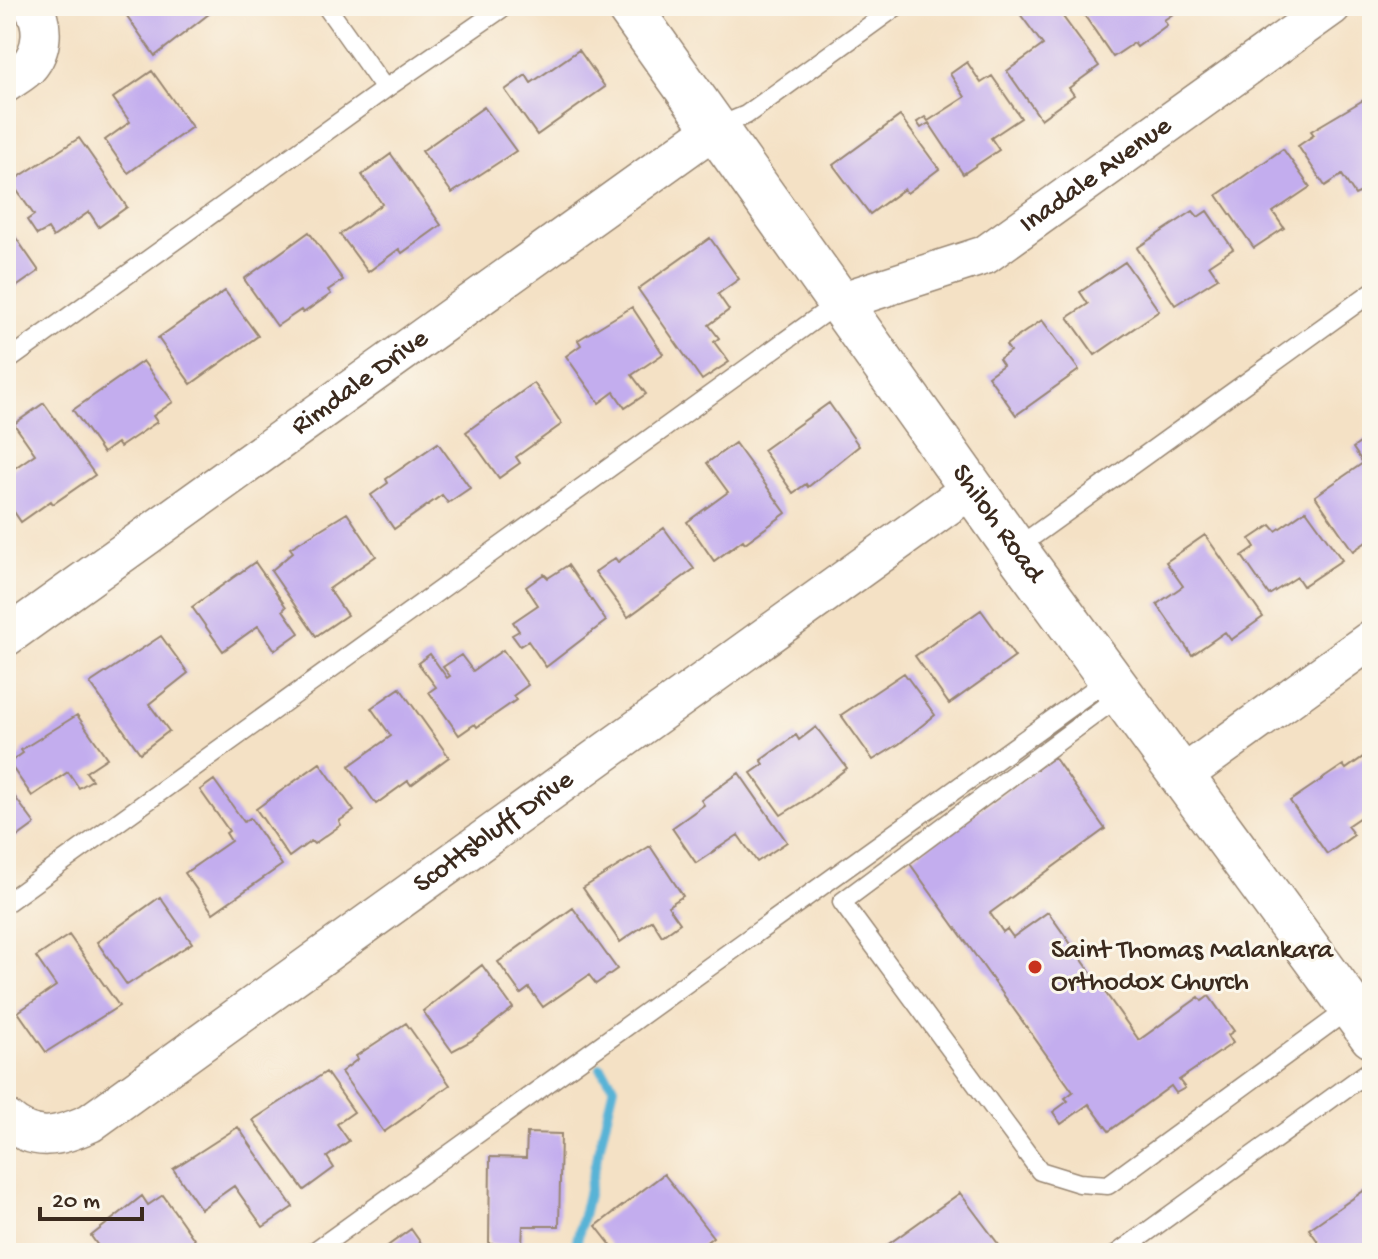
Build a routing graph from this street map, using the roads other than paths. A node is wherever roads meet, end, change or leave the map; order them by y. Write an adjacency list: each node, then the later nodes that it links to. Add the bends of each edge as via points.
1 (32, 6): 7 (street, via 42,43 28,68)
2 (326, 6): 8 (lane)
3 (505, 6): 8 (lane)
4 (628, 6): 9 (street, Shiloh Road)
5 (897, 6): 9 (lane, via 746,115)
6 (1332, 6): 11 (street, Inadale Avenue, via 985,255)
7 (6, 83)
8 (385, 89): 12 (lane)
9 (715, 128): 11 (street, Shiloh Road); 15 (street, Rimdale Drive)
10 (1372, 292): 14 (lane)
11 (839, 302): 13 (street, Shiloh Road); 19 (lane)
12 (6, 362)
13 (972, 488): 14 (street, Shiloh Road); 22 (street, Scottsbluff Drive, via 90,1123 61,1135 33,1135)
14 (1015, 549): 17 (street, Shiloh Road)
15 (6, 637)
16 (1372, 639): 18 (street)
17 (1116, 686): 18 (street, Shiloh Road); 20 (lane, via 842,902 1040,1171 1108,1185); 23 (lane)
18 (1182, 776): 20 (street, Shiloh Road)
19 (6, 903)
20 (1365, 1012)
21 (1372, 1069): 24 (lane)
22 (6, 1119)
23 (312, 1253)
24 (1118, 1253)

